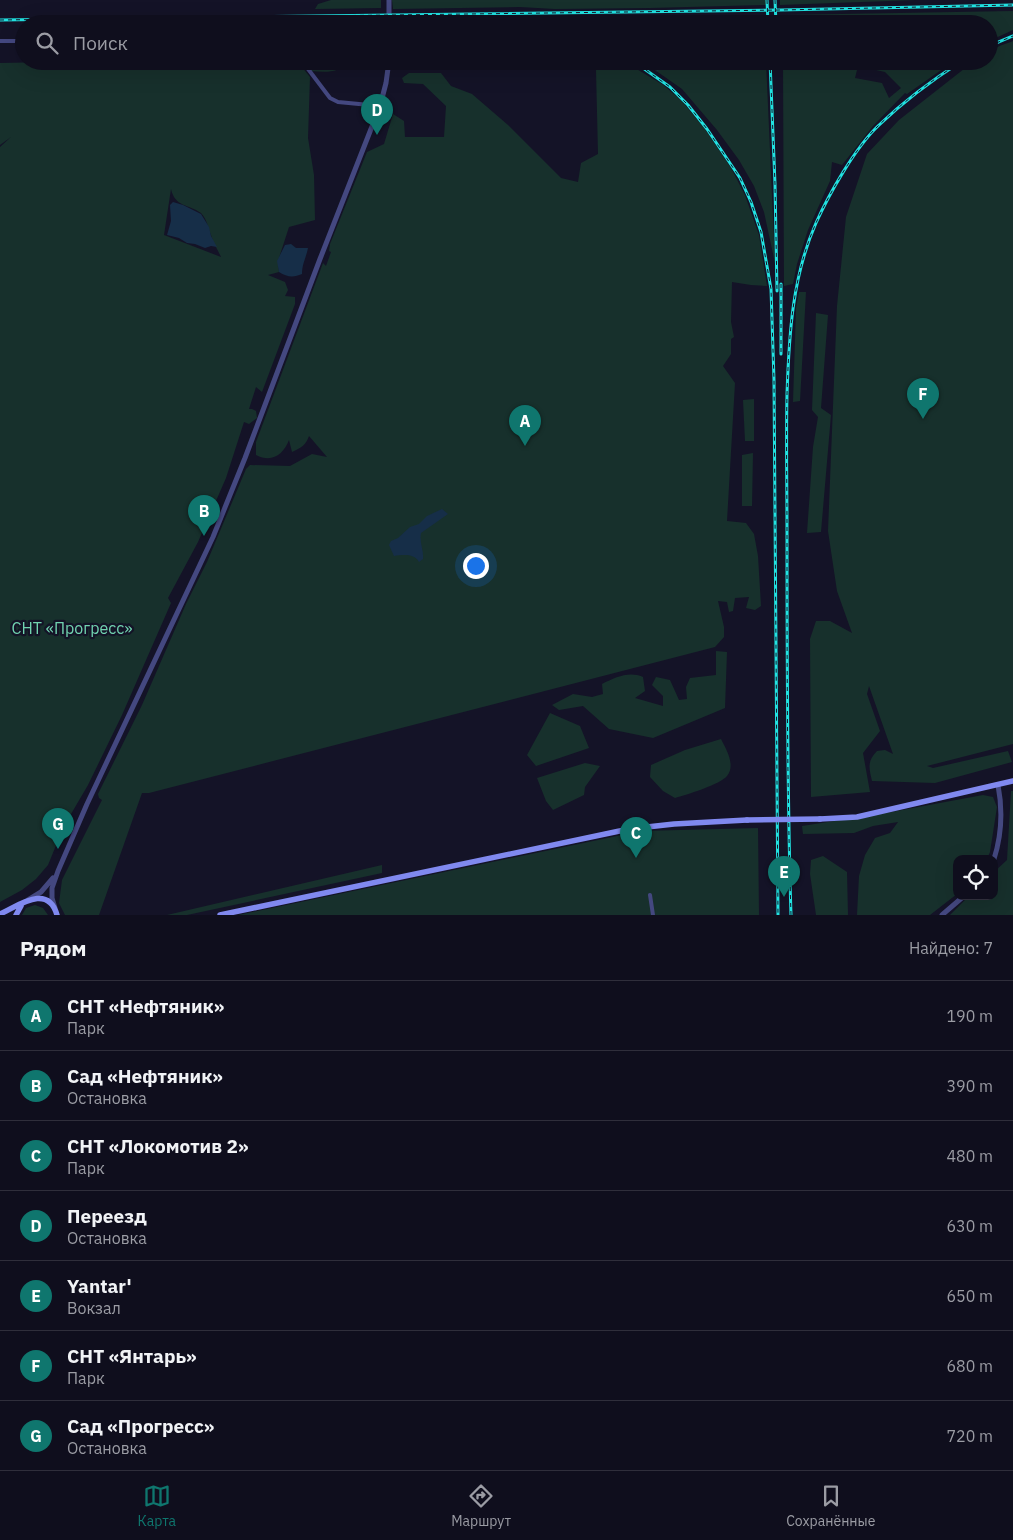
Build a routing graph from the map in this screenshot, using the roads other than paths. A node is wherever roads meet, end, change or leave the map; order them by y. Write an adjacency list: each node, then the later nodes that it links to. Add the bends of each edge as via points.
1 (389, 0): 2 (street)
2 (389, 15)
3 (0, 41): 4 (street)
4 (15, 41)
5 (309, 70): 7 (street, via 330,98 338,102)
6 (388, 70): 7 (street)
7 (380, 106): 11 (street, via 213,537)
8 (1013, 782): 9 (main road)
9 (998, 785): 10 (street, via 1002,808 1000,841); 19 (main road, bridge, via 858,817 747,820 629,829)
10 (995, 855)
11 (58, 871): 14 (street, via 48,886); 15 (street, via 52,888)
12 (650, 895): 20 (street)
13 (959, 900): 21 (street)
14 (24, 902): 15 (main road, via 43,898); 16 (main road); 17 (main road)
15 (55, 908): 18 (main road)
16 (0, 914)
17 (16, 915)
18 (57, 915)
19 (220, 915)
20 (652, 915)
21 (942, 915)

